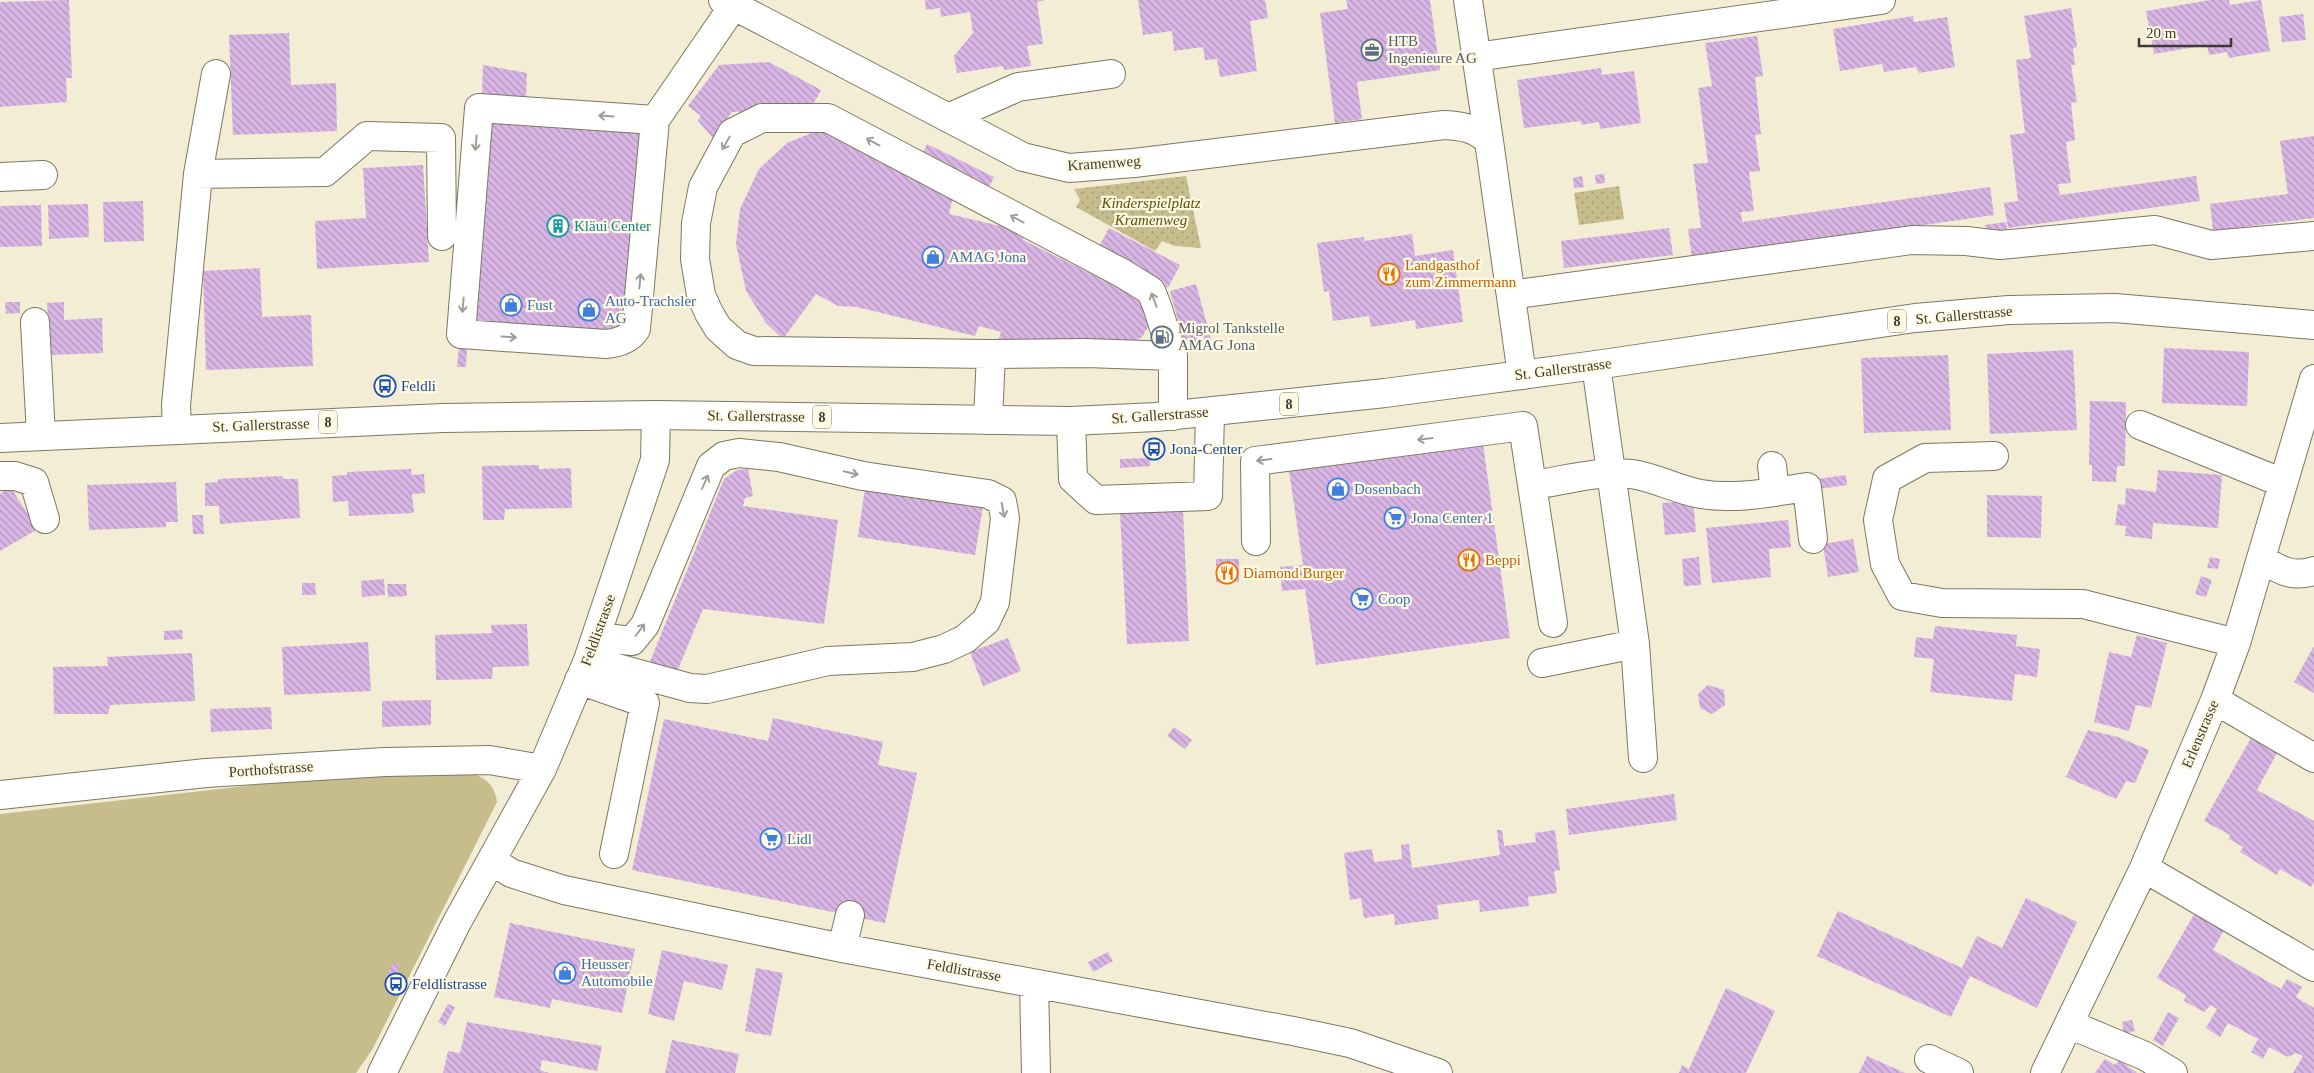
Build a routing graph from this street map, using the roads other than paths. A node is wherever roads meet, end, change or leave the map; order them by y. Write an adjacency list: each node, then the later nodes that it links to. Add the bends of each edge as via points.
1 (1468, 0): 4 (street)
2 (1881, 0): 4 (street)
3 (728, 3): 7 (street, Kramenweg); 8 (street)
4 (1476, 57): 9 (street)
5 (216, 74): 10 (street)
6 (1111, 74): 7 (street, via 1018,87)
7 (948, 118): 9 (street, Kramenweg, via 1023,157 1069,168 1444,125 1465,126)
8 (655, 120): 8 (street, one-way to 8, via 479,108 461,334 606,344 620,342 632,335 636,329)
9 (1489, 141): 15 (street)
10 (198, 174): 13 (street, via 325,172 367,136 441,138); 30 (street, via 176,407)
11 (42, 175): 12 (street)
12 (0, 177)
13 (442, 236)
14 (2314, 236): 15 (street, via 2211,245 2155,230 2000,245 1966,240 1912,240)
15 (1510, 295): 21 (street)
16 (35, 322): 31 (street)
17 (2314, 325): 20 (street, St. Gallerstrasse / 8, via 2115,308 2009,310 1915,318)
18 (991, 354): 19 (street); 19 (street, one-way to 18, via 1151,291 828,118 762,118 732,133 703,187 696,223 695,259 701,295 708,313 718,328 737,345 754,351); 26 (street)
19 (1173, 356): 25 (street)
20 (1596, 366): 21 (street, St. Gallerstrasse / 8); 34 (street)
21 (1522, 375): 23 (street, St. Gallerstrasse / 8)
22 (2314, 380): 28 (street, Erlenstrasse)
23 (1210, 412): 25 (street, St. Gallerstrasse / 8); 27 (street, via 1208,496 1096,500 1073,479)
24 (656, 415): 26 (street, St. Gallerstrasse / 8); 30 (street, St. Gallerstrasse / 8, via 443,418); 46 (street, Feldlistrasse, via 655,460)
25 (1173, 416): 27 (street, St. Gallerstrasse / 8)
26 (988, 420): 27 (street, St. Gallerstrasse / 8)
27 (1071, 421)
28 (2308, 424): 36 (street, Erlenstrasse)
29 (2140, 425): 36 (street)
30 (177, 428): 31 (street, St. Gallerstrasse / 8)
31 (41, 436): 32 (street, St. Gallerstrasse / 8)
32 (0, 438)
33 (1994, 456): 44 (street, via 1924,458 1887,479 1878,520 1885,564 1902,596 1942,603 2082,604)
34 (1611, 474): 37 (street); 39 (street, via 1631,474 1699,494 1713,495 1752,495 1774,479 1807,487); 45 (street)
35 (0, 476): 38 (street, via 15,476 34,482)
36 (2283, 483): 41 (street, Erlenstrasse)
37 (1532, 486): 40 (street, one-way to 40, via 1523,426 1255,461); 43 (street)
38 (46, 519)
39 (1813, 539)
40 (1256, 541)
41 (2261, 559): 42 (street, via 2284,573 2301,575); 44 (street, Erlenstrasse)
42 (2314, 571)
43 (1553, 623)
44 (2236, 643): 48 (street, Erlenstrasse)
45 (1635, 644): 47 (street); 49 (street)
46 (588, 659): 46 (street, one-way to 46, via 632,641 645,625 712,466 724,456 739,453 779,457 862,476 988,494 1002,501 1005,518 995,602 986,621 965,639 944,649 913,657 828,660 707,689 690,688); 51 (street, Feldlistrasse); 53 (street, via 645,703)
47 (1542, 663)
48 (2215, 700): 50 (street); 55 (street, Erlenstrasse)
49 (1642, 758)
50 (2314, 758)
51 (542, 769): 52 (street, Porthofstrasse, via 489,760 385,762 206,774); 54 (street, Feldlistrasse)
52 (0, 794)
53 (614, 854)
54 (492, 861): 57 (street, Feldlistrasse, via 511,873 564,890); 62 (street, Feldlistrasse, via 456,924)
55 (2144, 868): 58 (street); 60 (street, Erlenstrasse)
56 (850, 915): 57 (street)
57 (842, 948): 59 (street, Feldlistrasse)
58 (2314, 967)
59 (1034, 984): 63 (street); 64 (street, Feldlistrasse, via 1350,1043)
60 (2069, 1024): 66 (street, Erlenstrasse); 67 (street, via 2144,1056)
61 (1929, 1059): 65 (street)
62 (382, 1073)
63 (1036, 1073)
64 (1438, 1073)
65 (1959, 1073)
66 (2045, 1073)
67 (2173, 1073)

